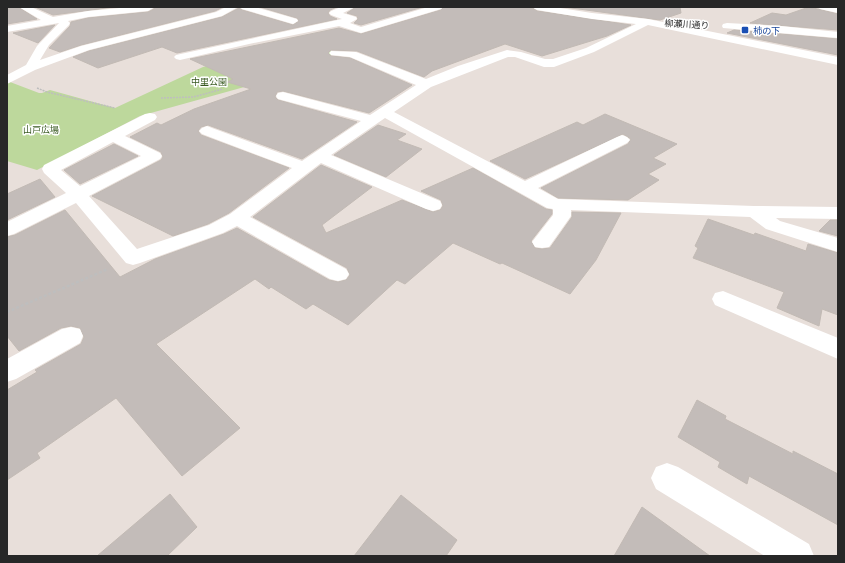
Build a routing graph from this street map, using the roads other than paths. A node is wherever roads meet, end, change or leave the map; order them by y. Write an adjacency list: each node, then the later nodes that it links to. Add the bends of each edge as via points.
1 (24, 7): 12 (street, via 47,19)
2 (233, 7): 16 (street, via 219,14)
3 (245, 7): 11 (street)
4 (350, 7): 14 (street, via 334,13 352,19)
5 (438, 7): 14 (street, via 361,30)
6 (537, 7): 13 (street, 柳瀬川通り)
7 (823, 7): 9 (street)
8 (148, 8): 12 (street, via 88,14)
9 (838, 10)
10 (116, 19): 12 (street, via 75,24)
11 (293, 21)
12 (60, 22): 15 (street); 19 (street)
13 (647, 22): 18 (street, 柳瀬川通り, via 781,29); 25 (street); 29 (street, via 590,50 554,63 544,63 507,53)
14 (340, 23): 22 (street)
15 (7, 29)
16 (160, 29): 17 (street); 27 (street)
17 (174, 35)
18 (838, 35)
19 (50, 38): 20 (street); 27 (street)
20 (36, 40)
21 (196, 44): 22 (street)
22 (211, 50): 24 (street)
23 (335, 53): 29 (street, via 352,54)
24 (180, 57)
25 (838, 61)
26 (14, 62): 27 (street)
27 (32, 63): 28 (street)
28 (9, 79)
29 (426, 84): 31 (street)
30 (283, 96): 31 (street)
31 (378, 116): 36 (street); 38 (street)
32 (150, 117): 34 (street)
33 (207, 131): 37 (street)
34 (112, 136): 39 (street, via 50,169); 39 (street, via 154,156)
35 (622, 140): 38 (street)
36 (319, 156): 37 (street); 41 (street)
37 (304, 167): 44 (street)
38 (524, 188): 40 (street, via 554,204)
39 (78, 194): 44 (street, via 133,258 216,229); 45 (street)
40 (562, 204): 42 (street); 46 (street, via 562,216)
41 (433, 205)
42 (754, 212): 43 (street); 47 (street, via 773,225)
43 (838, 213)
44 (237, 218): 48 (street)
45 (7, 230)
46 (542, 242)
47 (838, 245)
48 (338, 274)
49 (723, 299): 51 (street)
50 (71, 336): 52 (street)
51 (838, 349)
52 (7, 372)
53 (667, 478): 54 (street)
54 (797, 556)

